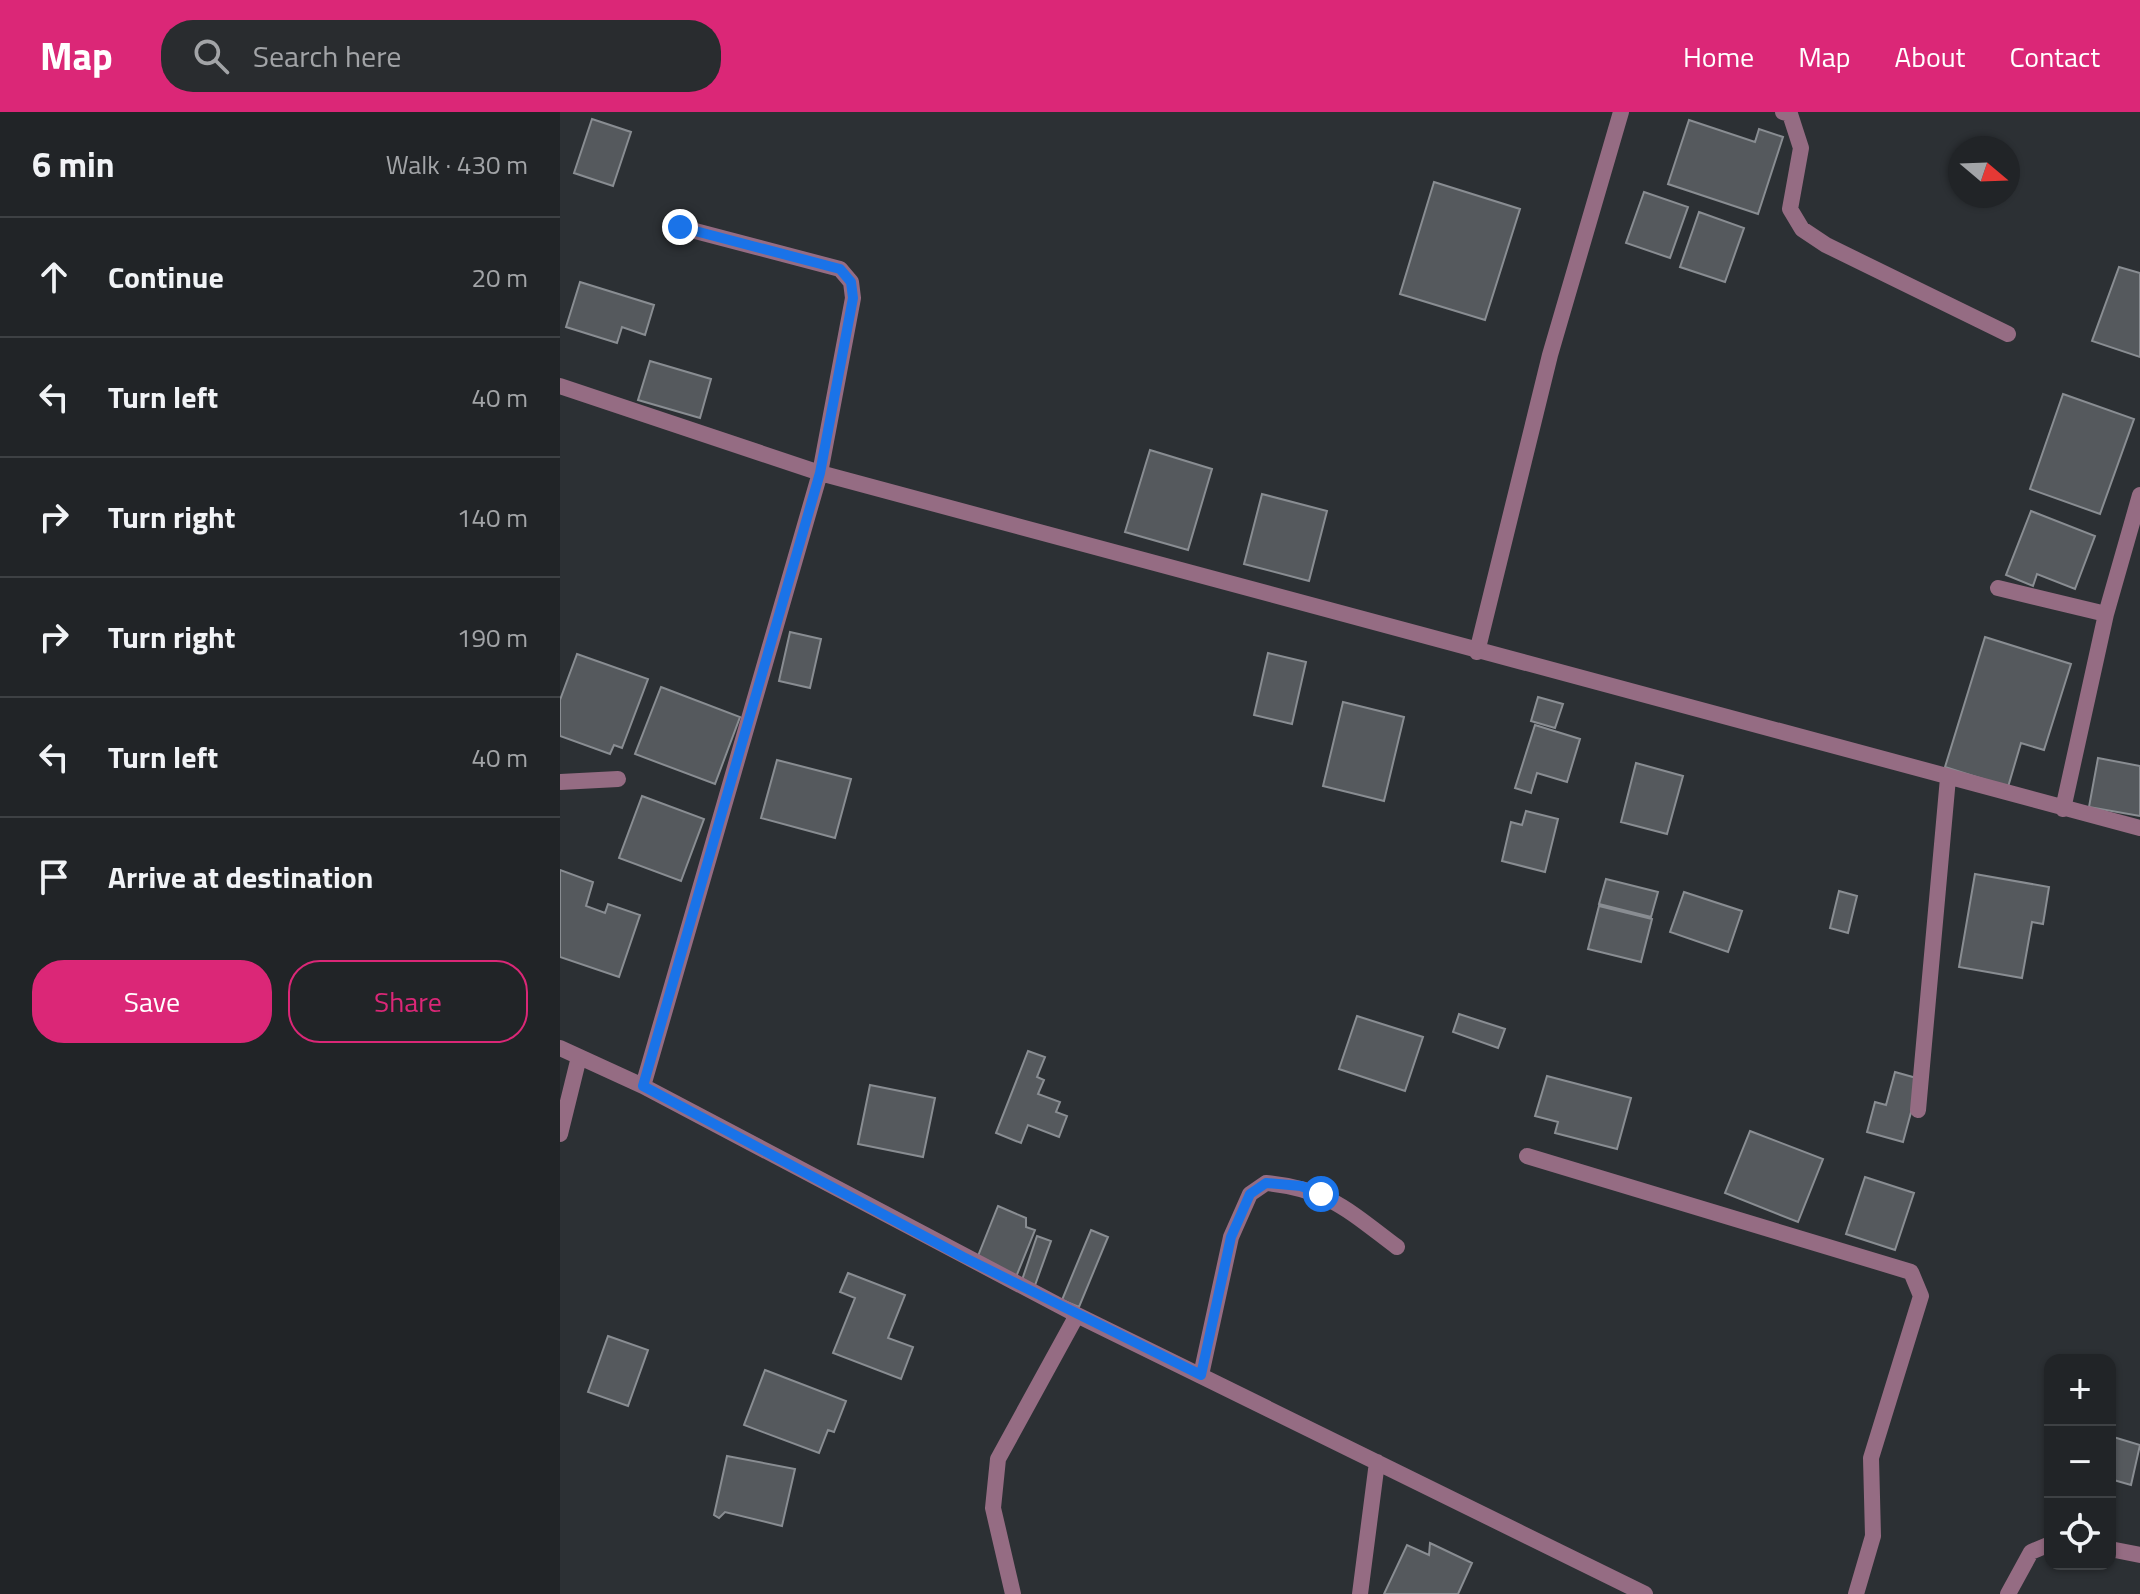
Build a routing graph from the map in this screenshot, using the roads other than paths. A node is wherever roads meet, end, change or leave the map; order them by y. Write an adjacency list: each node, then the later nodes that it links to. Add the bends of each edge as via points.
1 (1621, 112): 10 (street, via 1550,355)
2 (1783, 112): 4 (street, via 1790,114 1801,148 1790,209 1802,229)
3 (680, 227): 6 (street, via 840,269 851,282 853,298)
4 (2008, 334)
5 (560, 386): 6 (street)
6 (820, 473): 10 (street); 18 (street)
7 (2140, 495): 9 (street)
8 (1998, 588): 9 (street)
9 (2106, 614): 14 (street)
10 (1477, 652): 11 (street)
11 (1948, 778): 14 (street); 19 (street)
12 (618, 779): 13 (street)
13 (560, 782)
14 (2063, 809): 15 (street)
15 (2140, 828)
16 (560, 1048): 17 (street)
17 (579, 1057): 18 (street); 20 (street)
18 (643, 1086): 23 (street)
19 (1918, 1110)
20 (560, 1134)
21 (1527, 1156): 33 (street, via 1911,1272 1921,1296 1871,1458 1873,1536)
22 (1397, 1247): 24 (street, via 1334,1200 1301,1186 1266,1183 1250,1194 1231,1237)
23 (1077, 1315): 24 (street); 30 (street, via 998,1459 993,1508)
24 (1201, 1375): 25 (street)
25 (1377, 1462): 29 (street); 31 (street)
26 (2044, 1547): 34 (street, via 2031,1552)
27 (2116, 1550): 28 (street)
28 (2140, 1555)
29 (1623, 1589): 32 (street)
30 (1013, 1594)
31 (1360, 1594)
32 (1645, 1594)
33 (1856, 1594)
34 (2008, 1594)

